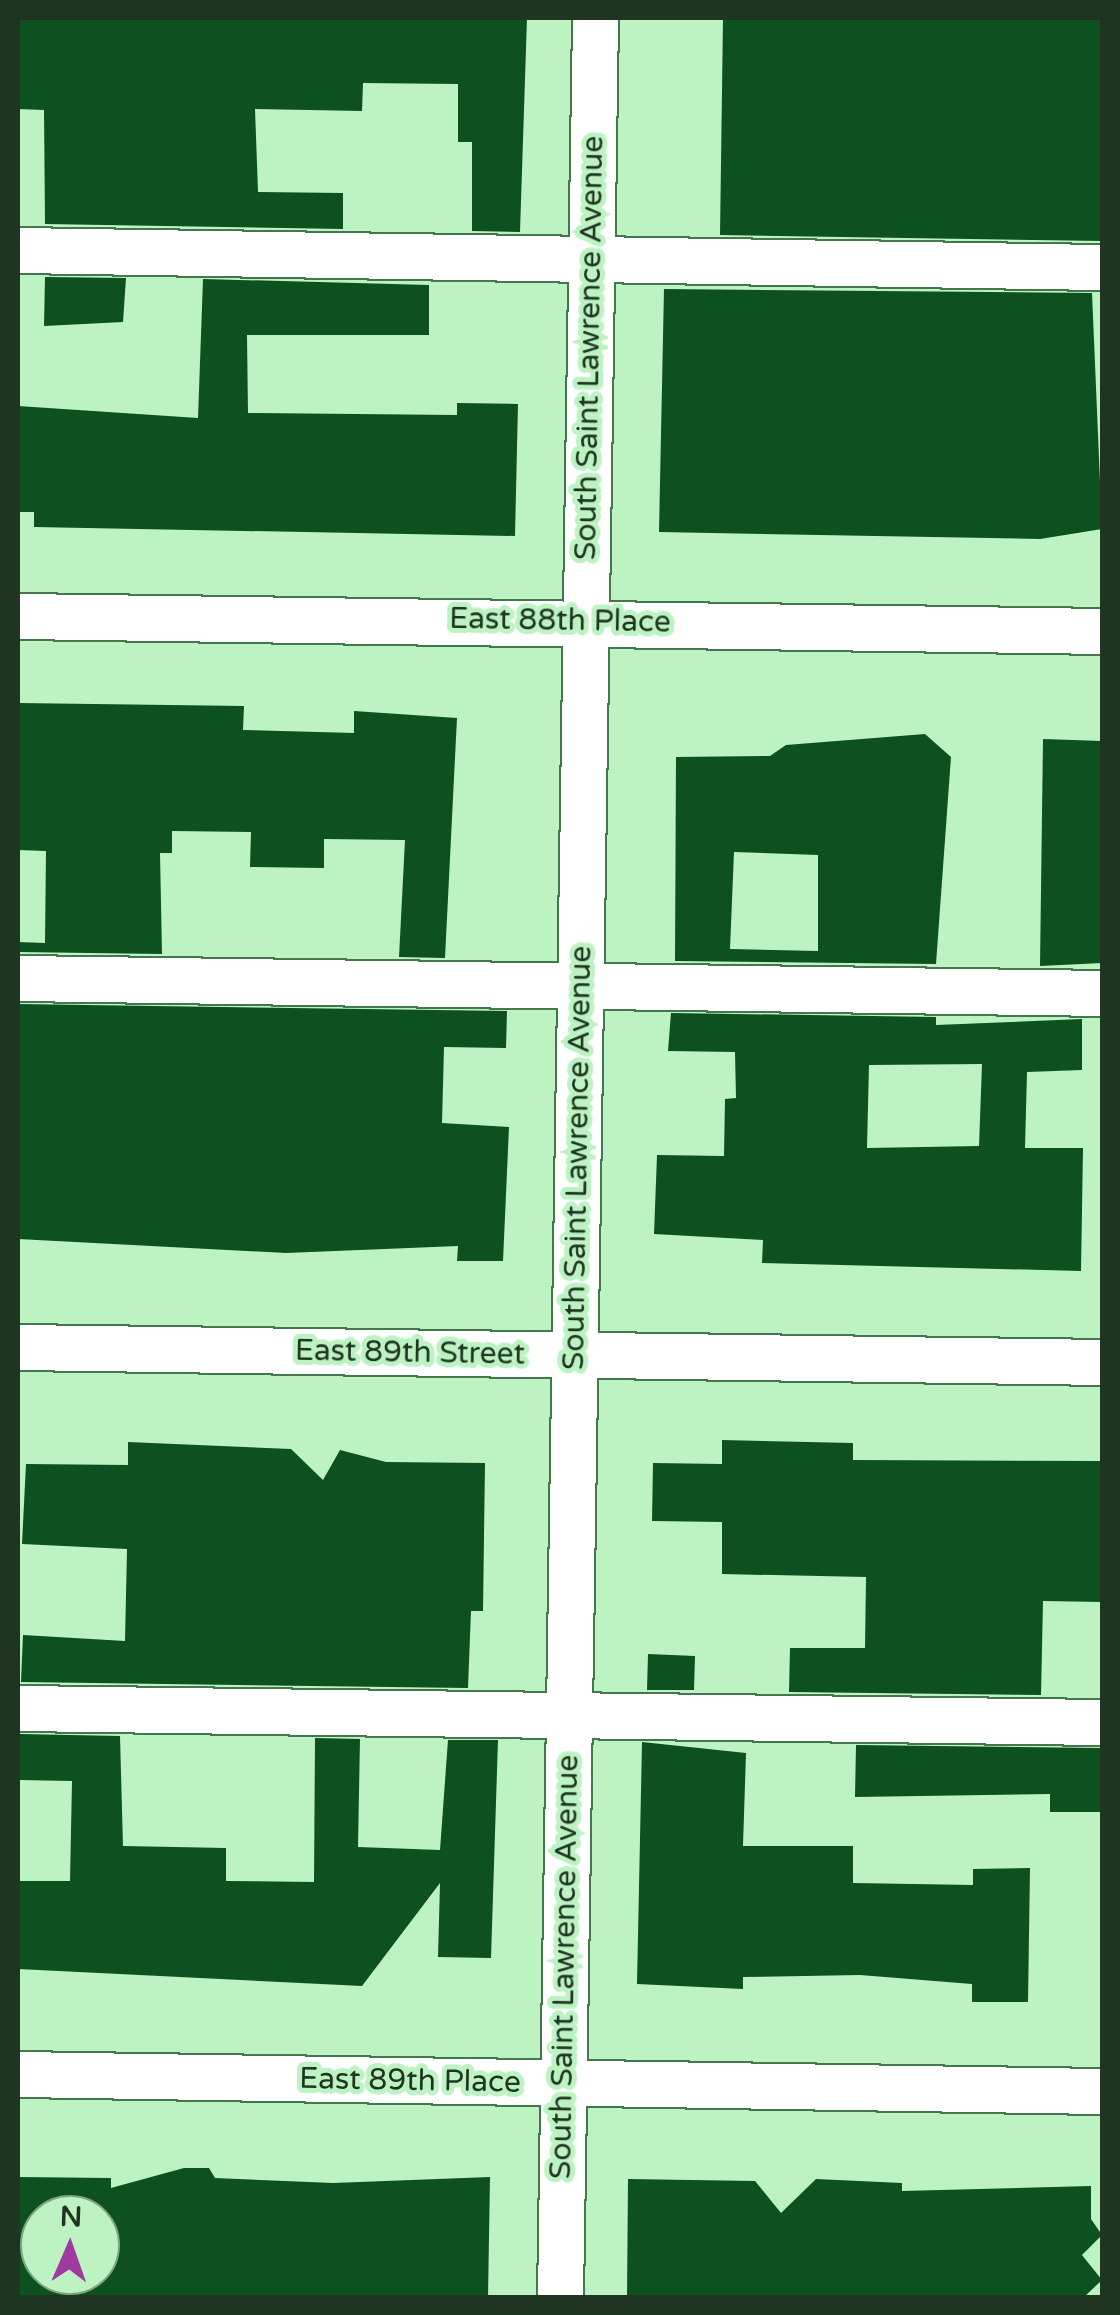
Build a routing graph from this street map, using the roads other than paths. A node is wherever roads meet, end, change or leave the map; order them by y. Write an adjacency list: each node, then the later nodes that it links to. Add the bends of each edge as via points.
1 (595, 18): 3 (street, South Saint Lawrence Avenue)
2 (18, 250): 3 (street)
3 (591, 260): 4 (street); 6 (street, South Saint Lawrence Avenue)
4 (1102, 267)
5 (18, 616): 6 (street, East 88th Place)
6 (586, 621): 7 (street, East 88th Place); 9 (street, South Saint Lawrence Avenue)
7 (1102, 631)
8 (18, 978): 9 (street)
9 (580, 986): 10 (street); 12 (street, South Saint Lawrence Avenue)
10 (1102, 993)
11 (18, 1347): 12 (street, East 89th Street)
12 (574, 1355): 13 (street, East 89th Street); 15 (street, South Saint Lawrence Avenue)
13 (1102, 1362)
14 (18, 1708): 15 (street)
15 (569, 1715): 16 (street); 18 (street, South Saint Lawrence Avenue)
16 (1102, 1722)
17 (18, 2074): 18 (street, East 89th Place)
18 (564, 2084): 19 (street, East 89th Place); 20 (street, South Saint Lawrence Avenue)
19 (1102, 2091)
20 (560, 2298)

